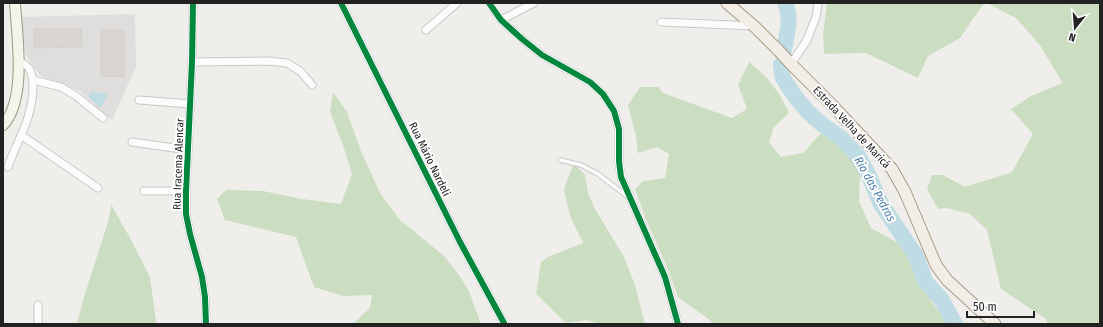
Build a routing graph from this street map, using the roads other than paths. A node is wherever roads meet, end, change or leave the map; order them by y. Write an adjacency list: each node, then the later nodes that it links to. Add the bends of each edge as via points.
1 (15, 3): 13 (street)
2 (193, 3): 14 (street, Rua Iracema Alencar)
3 (341, 3): 32 (street, Rua Mário Nardeli, via 460,242)
4 (457, 3): 12 (street)
5 (489, 3): 9 (street)
6 (534, 3): 9 (street)
7 (727, 3): 11 (main road, Estrada Velha de Maricá)
8 (818, 3): 15 (street, via 816,17 807,40)
9 (501, 20): 30 (street, via 542,55 585,79 603,94 614,111 619,129 621,177)
10 (660, 22): 11 (street)
11 (755, 26): 15 (main road, Estrada Velha de Maricá)
12 (426, 30)
13 (19, 60): 16 (street, via 30,69); 21 (street, via 13,110)
14 (192, 62): 17 (street, via 286,63 300,71); 19 (street, Rua Iracema Alencar)
15 (791, 64): 36 (main road, Estrada Velha de Maricá, via 892,169 905,192 936,265 947,280)
16 (33, 80): 20 (street, via 61,87); 22 (street, via 29,117)
17 (312, 85)
18 (139, 100): 19 (street)
19 (190, 104): 24 (street, Rua Iracema Alencar)
20 (104, 118)
21 (3, 126)
22 (21, 135): 26 (street); 27 (street)
23 (132, 142): 24 (street)
24 (188, 150): 29 (street, Rua Iracema Alencar)
25 (560, 160): 30 (lane, via 581,165)
26 (8, 166)
27 (98, 188)
28 (144, 191): 29 (street)
29 (186, 191): 34 (street, Rua Iracema Alencar, via 186,214 203,283)
30 (630, 197): 35 (street, via 665,277)
31 (38, 305): 33 (street)
32 (504, 323)
33 (38, 324)
34 (206, 324)
35 (678, 324)
36 (994, 324)

